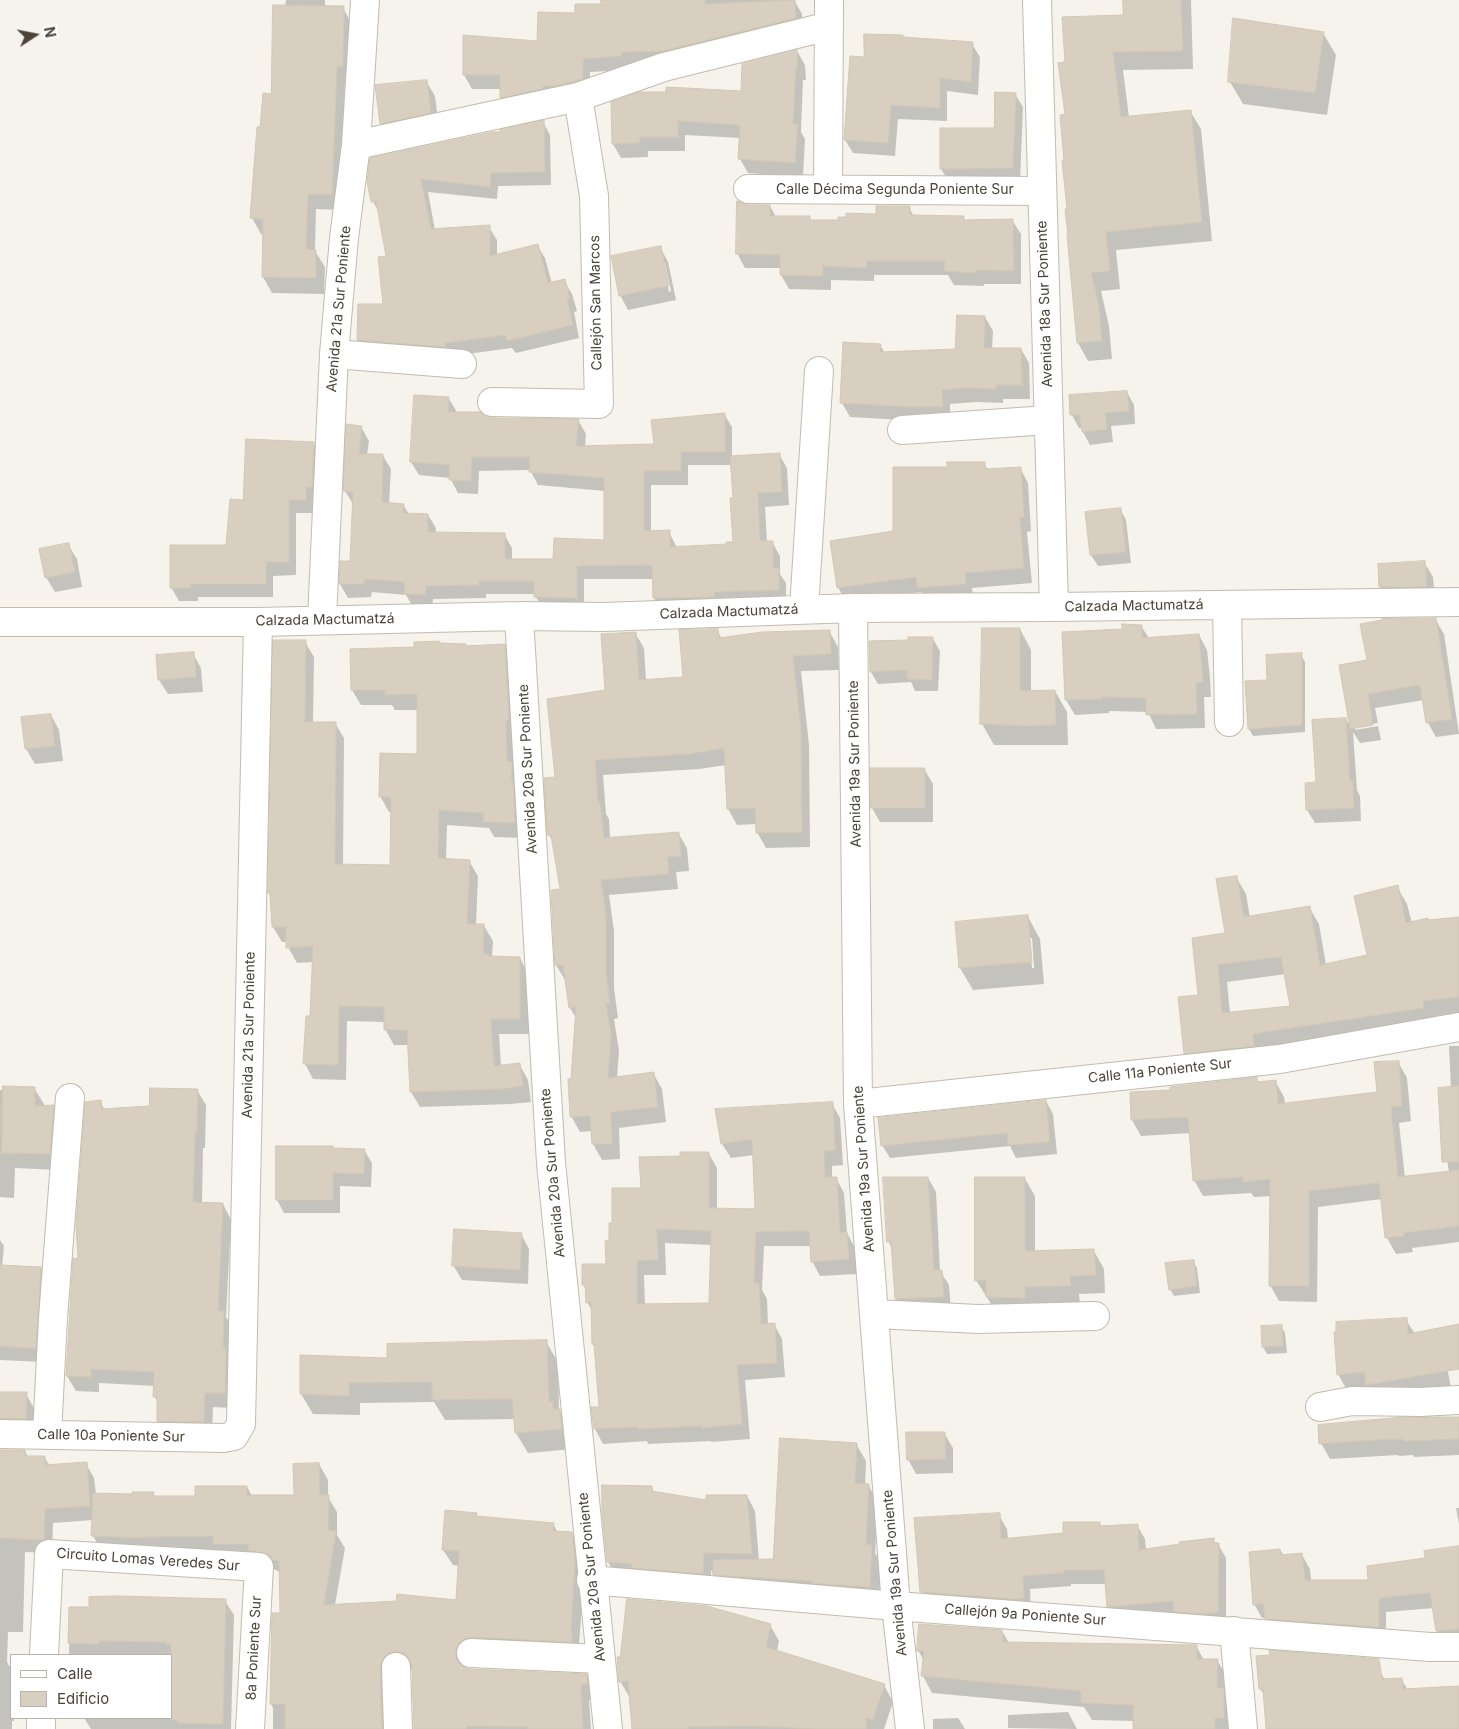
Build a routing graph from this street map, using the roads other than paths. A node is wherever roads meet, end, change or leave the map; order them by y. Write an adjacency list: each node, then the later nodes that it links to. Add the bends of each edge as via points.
1 (365, 0): 5 (street, Avenida 21a Sur Poniente)
2 (1037, 0): 8 (street, Avenida 18a Sur Poniente)
3 (829, 13): 4 (street); 7 (street)
4 (578, 97): 5 (street); 12 (street, Callejón San Marcos, via 594,196 599,404)
5 (356, 145): 9 (street, Avenida 21a Sur Poniente)
6 (748, 189): 7 (street, Calle Décima Segunda Poniente Sur)
7 (828, 189): 8 (street, Calle Décima Segunda Poniente Sur)
8 (1042, 191): 13 (street, Avenida 18a Sur Poniente)
9 (334, 354): 10 (street); 21 (street, Avenida 21a Sur Poniente)
10 (462, 364)
11 (819, 371): 19 (street)
12 (492, 402)
13 (1048, 420): 14 (street); 17 (street, Avenida 18a Sur Poniente)
14 (902, 430)
15 (1459, 602): 16 (street, Calzada Mactumatzá)
16 (1227, 605): 17 (street, Calzada Mactumatzá); 24 (street)
17 (1054, 607): 18 (street, Calzada Mactumatzá)
18 (853, 608): 19 (street, Calzada Mactumatzá); 27 (street, Avenida 19a Sur Poniente)
19 (804, 609): 20 (street, Calzada Mactumatzá, via 603,617)
20 (519, 616): 21 (street, Calzada Mactumatzá); 36 (street, Avenida 20a Sur Poniente, via 551,1164)
21 (322, 620): 23 (street, Calzada Mactumatzá)
22 (0, 622): 23 (street, Calzada Mactumatzá)
23 (258, 622): 34 (street, Avenida 21a Sur Poniente, via 241,1424 234,1436)
24 (1229, 722)
25 (1459, 1027): 27 (street, Calle 11a Poniente Sur, via 1280,1058)
26 (70, 1098): 33 (street, via 53,1318)
27 (858, 1104): 28 (street, Avenida 19a Sur Poniente)
28 (875, 1314): 29 (street, via 978,1319); 37 (street, Avenida 19a Sur Poniente)
29 (1095, 1316)
30 (1459, 1400): 31 (street, via 1352,1401)
31 (1320, 1407)
32 (0, 1434): 33 (street, Calle 10a Poniente Sur)
33 (48, 1435): 34 (street, Calle 10a Poniente Sur)
34 (223, 1438)
35 (259, 1567): 41 (street, Circuito Lomas Veredes Sur, via 49,1554); 44 (street, 8a Poniente Sur)
36 (592, 1580): 37 (street, Callejón 9a Poniente Sur); 42 (street, Avenida 20a Sur Poniente)
37 (896, 1606): 38 (street, Callejón 9a Poniente Sur); 47 (street, Avenida 19a Sur Poniente)
38 (1234, 1631): 39 (street, Callejón 9a Poniente Sur); 48 (street)
39 (1459, 1647)
40 (471, 1653): 42 (street)
41 (44, 1654)
42 (600, 1658): 46 (street, Avenida 20a Sur Poniente)
43 (396, 1667): 45 (street)
44 (250, 1729)
45 (398, 1729)
46 (608, 1729)
47 (910, 1729)
48 (1243, 1729)

